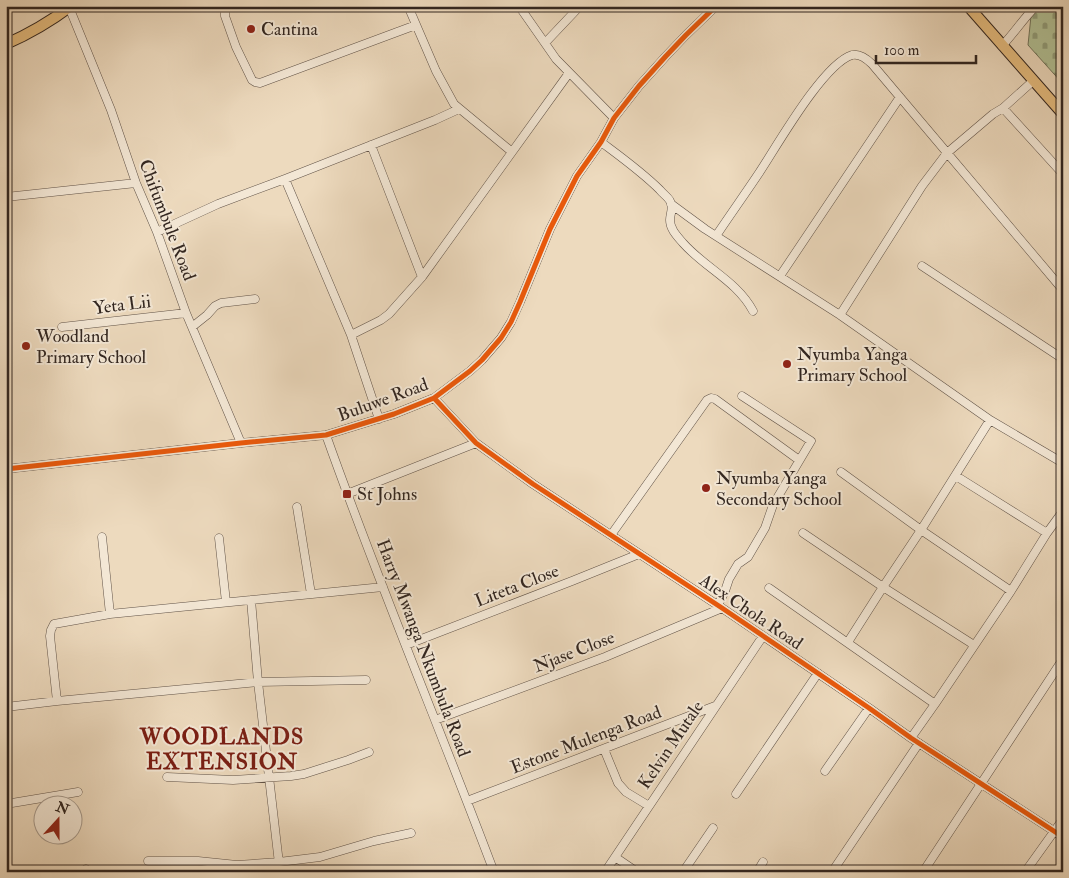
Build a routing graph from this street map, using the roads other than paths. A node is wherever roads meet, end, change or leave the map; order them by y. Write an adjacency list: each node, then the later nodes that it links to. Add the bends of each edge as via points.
1 (227, 6): 9 (street, via 225,16 236,46 252,80 258,83)
2 (408, 6): 9 (street)
3 (519, 6): 10 (street)
4 (580, 6): 10 (street)
5 (716, 6): 19 (street, Buluwe Road, via 666,56)
6 (968, 6): 12 (main road)
7 (1036, 6): 12 (street)
8 (70, 7): 11 (main road); 26 (street, Chifumbule Road)
9 (416, 25): 17 (street, via 451,100)
10 (545, 43): 13 (street)
11 (6, 44)
12 (1002, 46): 14 (main road)
13 (569, 73): 19 (street); 22 (street)
14 (1033, 81): 16 (street); 18 (main road)
15 (900, 96): 23 (street); 30 (street, via 865,57 856,54 841,61 814,91); 32 (street)
16 (1003, 108): 23 (street); 24 (street)
17 (459, 109): 21 (street); 22 (street)
18 (1063, 114)
19 (614, 118): 20 (street, Buluwe Road)
20 (601, 142): 28 (street, via 650,180); 44 (street, Buluwe Road, via 578,176 550,229 511,322 482,360)
21 (371, 145): 25 (street); 33 (street)
22 (512, 152): 33 (street)
23 (947, 153): 34 (street); 38 (street, via 922,186)
24 (1063, 174)
25 (285, 179): 29 (street); 41 (street)
26 (136, 183): 27 (street); 29 (street, Chifumbule Road)
27 (6, 197)
28 (671, 204): 30 (street); 36 (street, via 672,230 691,251 737,289)
29 (156, 232): 37 (street, Chifumbule Road)
30 (716, 236): 32 (street)
31 (922, 266): 42 (street)
32 (780, 276): 38 (street)
33 (422, 278): 41 (street, via 389,314)
34 (1063, 290)
35 (255, 299): 40 (street, via 221,303)
36 (754, 312)
37 (186, 313): 39 (street, Yeta Lii); 40 (street, Chifumbule Road)
38 (840, 315): 46 (street)
39 (62, 327)
40 (192, 327): 48 (street, Chifumbule Road)
41 (351, 335): 45 (street)
42 (1063, 359)
43 (742, 396): 50 (street, via 811,441)
44 (434, 398): 45 (street, Buluwe Road); 49 (street, Alex Chola Road)
45 (379, 419): 47 (street, Buluwe Road)
46 (990, 420): 51 (street); 54 (street)
47 (326, 434): 48 (street, Buluwe Road); 55 (street, Harry Mwanga Nkumbula Road)
48 (240, 442): 52 (street, Buluwe Road)
49 (476, 443): 55 (street); 61 (street, Alex Chola Road)
50 (799, 460): 61 (street, via 712,398 707,400); 72 (street, via 773,505 765,528 729,579)
51 (1063, 463)
52 (6, 469)
53 (841, 472): 58 (street)
54 (956, 476): 58 (street); 60 (street)
55 (347, 494): 66 (street, Harry Mwanga Nkumbula Road)
56 (297, 507): 69 (street)
57 (1063, 511): 60 (street)
58 (921, 530): 65 (street); 68 (street)
59 (803, 533): 65 (street)
60 (1047, 534): 68 (street)
61 (611, 535): 64 (street, Alex Chola Road)
62 (102, 538): 73 (street)
63 (219, 538): 71 (street)
64 (638, 554): 72 (street, Alex Chola Road); 76 (street, Liteta Close)
65 (883, 586): 75 (street); 77 (street)
66 (382, 587): 69 (street); 76 (street, Harry Mwanga Nkumbula Road)
67 (769, 588): 75 (street)
68 (1011, 590): 77 (street)
69 (311, 594): 70 (street)
70 (251, 600): 71 (street); 81 (street)
71 (226, 602): 73 (street)
72 (720, 607): 74 (street, Alex Chola Road); 87 (street, Njase Close, via 605,657)
73 (110, 614): 82 (street, via 53,625 50,636)
74 (763, 636): 79 (street, Alex Chola Road); 84 (street, Kelvin Mutale)
75 (848, 642): 83 (street)
76 (406, 645): 87 (street, Harry Mwanga Nkumbula Road)
77 (974, 645): 83 (street)
78 (1063, 659): 95 (street)
79 (818, 673): 86 (street, Alex Chola Road); 97 (street)
80 (366, 680): 81 (street)
81 (258, 682): 82 (street); 94 (street)
82 (57, 700): 85 (street)
83 (935, 704): 88 (street)
84 (715, 706): 90 (street, Estone Mulenga Road); 100 (street, Kelvin Mutale)
85 (6, 707)
86 (869, 708): 88 (street, Alex Chola Road); 92 (street)
87 (435, 720): 98 (street, Harry Mwanga Nkumbula Road)
88 (912, 738): 89 (street, Alex Chola Road)
89 (919, 743): 95 (street, Alex Chola Road); 116 (street)
90 (604, 749): 98 (street, Estone Mulenga Road); 100 (street, via 618,783)
91 (369, 752): 94 (street, via 304,774)
92 (825, 771)
93 (167, 777): 94 (street)
94 (269, 778): 108 (street)
95 (980, 783): 103 (street, Alex Chola Road); 117 (street)
96 (78, 792): 99 (street)
97 (736, 794)
98 (467, 801): 111 (street, Harry Mwanga Nkumbula Road)
99 (6, 804)
100 (649, 806): 106 (street, Kelvin Mutale)
101 (1063, 819): 103 (street)
102 (714, 828): 114 (street)
103 (1054, 831): 105 (street, Alex Chola Road); 118 (street)
104 (411, 833): 108 (street, via 320,857)
105 (1063, 837)
106 (615, 857): 112 (street, Kelvin Mutale); 113 (street)
107 (148, 861): 108 (street, via 237,865)
108 (279, 862): 110 (street)
109 (762, 862): 115 (street)
110 (280, 872)
111 (494, 872)
112 (605, 872)
113 (637, 872)
114 (683, 872)
115 (756, 872)
116 (832, 872)
117 (923, 872)
118 (1025, 872)

